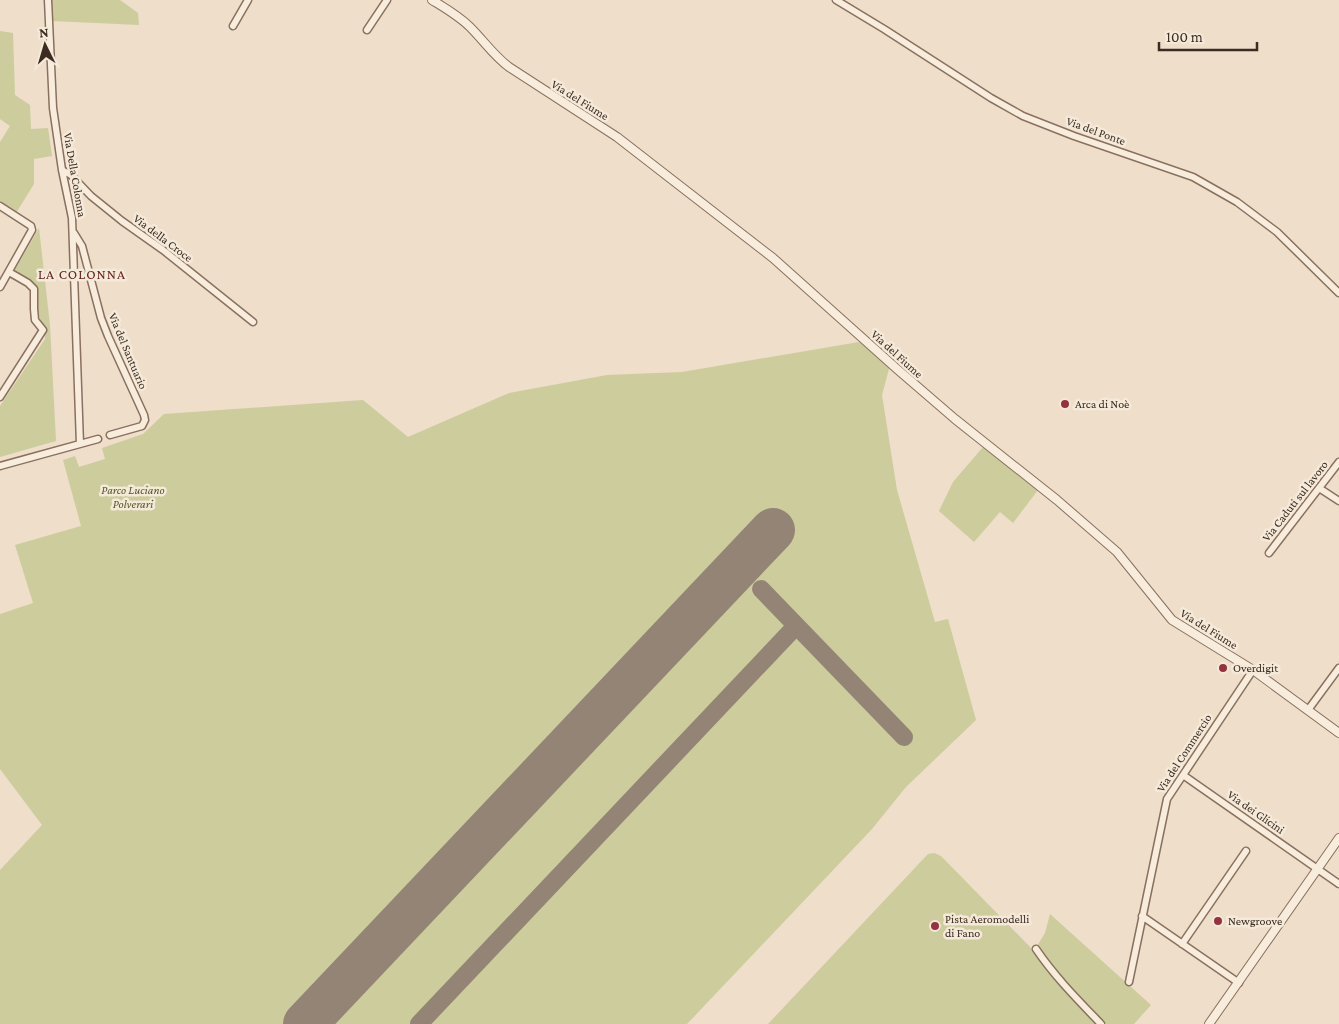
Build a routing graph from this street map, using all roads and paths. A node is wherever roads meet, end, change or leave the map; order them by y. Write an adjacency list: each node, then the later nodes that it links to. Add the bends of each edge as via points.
1 (48, 0): 8 (street, Via Della Colonna, via 53,108)
2 (248, 0): 6 (street)
3 (387, 0): 7 (street)
4 (432, 0): 25 (street, Via del Fiume, via 469,26 509,67 617,137 773,258 940,406 1117,552 1172,620)
5 (836, 0): 13 (street, Via del Ponte, via 1023,116 1193,176 1237,202 1277,232)
6 (233, 26)
7 (367, 30)
8 (62, 170): 10 (street, Via Della Colonna); 14 (street, Via della Croce, via 122,221)
9 (0, 206): 11 (street, via 31,226 32,230)
10 (72, 224): 16 (street, Via del Santuario, via 82,246 101,318 145,420 142,426); 18 (street, Via Della Colonna)
11 (9, 272): 12 (street); 15 (street, via 34,289 35,320 43,330)
12 (0, 287)
13 (1339, 293)
14 (253, 322)
15 (0, 397)
16 (110, 435)
17 (98, 439): 18 (street)
18 (80, 444): 20 (street)
19 (1339, 462): 21 (street, Via Caduti sul lavoro)
20 (0, 466)
21 (1319, 488): 22 (street); 23 (street, Via Caduti sul lavoro)
22 (1339, 501)
23 (1269, 553)
24 (1339, 668): 26 (street)
25 (1253, 670): 26 (street, Via del Fiume); 28 (street, Via del Commercio)
26 (1308, 710): 27 (street, Via del Fiume)
27 (1339, 734)
28 (1183, 775): 31 (street, Via dei Glicini); 33 (street, Via del Commercio, via 1167,799)
29 (1339, 838): 31 (street)
30 (1246, 851): 34 (street)
31 (1317, 868): 32 (street, Via dei Glicini); 37 (street)
32 (1339, 884)
33 (1142, 916): 34 (street); 36 (street, Via del Commercio)
34 (1182, 944): 37 (street)
35 (1036, 949): 38 (street, via 1064,986)
36 (1129, 982)
37 (1239, 983): 39 (street)
38 (1101, 1024)
39 (1209, 1024)

